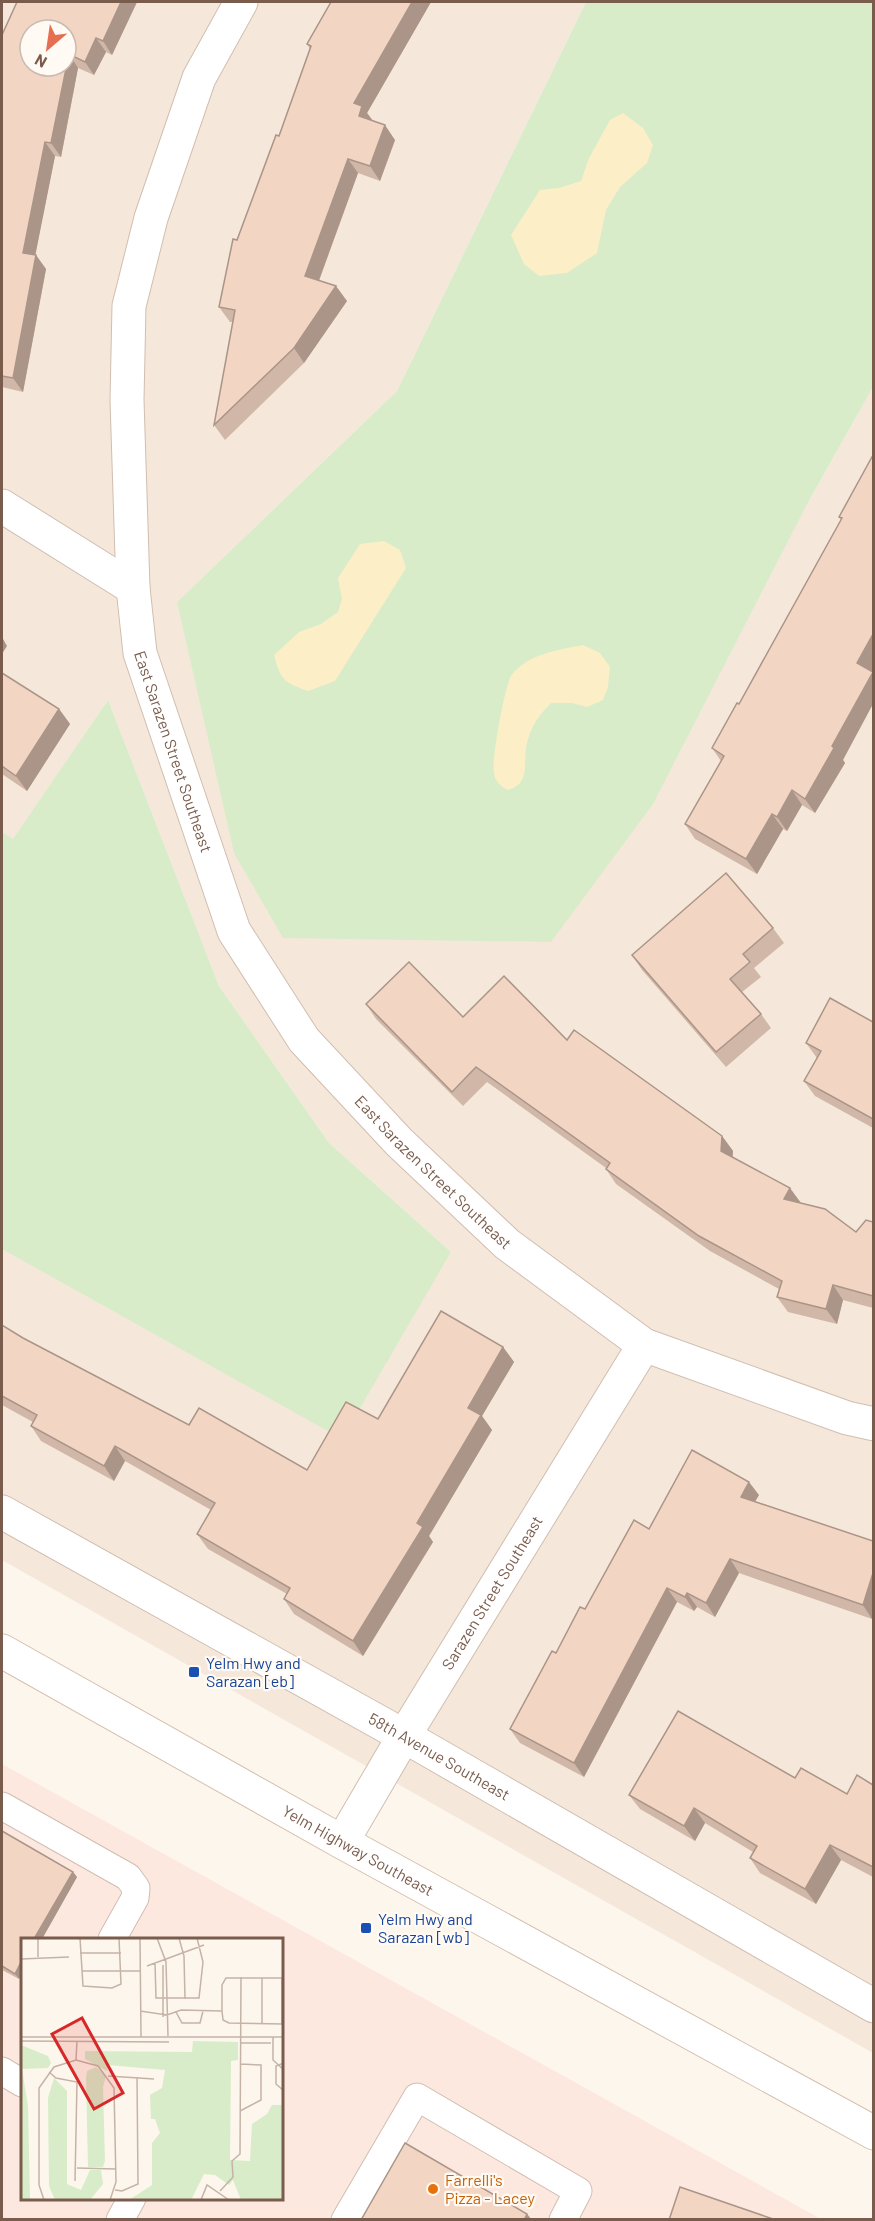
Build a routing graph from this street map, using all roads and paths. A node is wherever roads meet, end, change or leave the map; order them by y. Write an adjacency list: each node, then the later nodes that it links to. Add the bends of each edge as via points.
1 (241, 2): 3 (street, East Sarazen Street Southeast, via 199,78 151,218 129,306 127,400)
2 (2, 506): 3 (street)
3 (133, 588): 4 (street, East Sarazen Street Southeast, via 140,653 234,931 304,1040 399,1142 507,1244)
4 (644, 1345): 5 (street, East Sarazen Street Southeast); 8 (street, Sarazen Street Southeast)
5 (873, 1424)
6 (2, 1512): 8 (street, 58th Avenue Southeast)
7 (2, 1651): 10 (street, Yelm Highway Southeast)
8 (404, 1736): 10 (street, Sarazen Street Southeast); 12 (street, 58th Avenue Southeast)
9 (2, 1806): 11 (lane, via 128,1877 136,1888 135,1898)
10 (342, 1842): 15 (street, Yelm Highway Southeast)
11 (113, 1938)
12 (873, 2006)
13 (2, 2071): 14 (lane)
14 (21, 2082)
15 (873, 2133)
16 (131, 2200): 17 (lane)
17 (120, 2220)
18 (345, 2220): 19 (lane, via 417,2097 578,2191)
19 (563, 2220)

